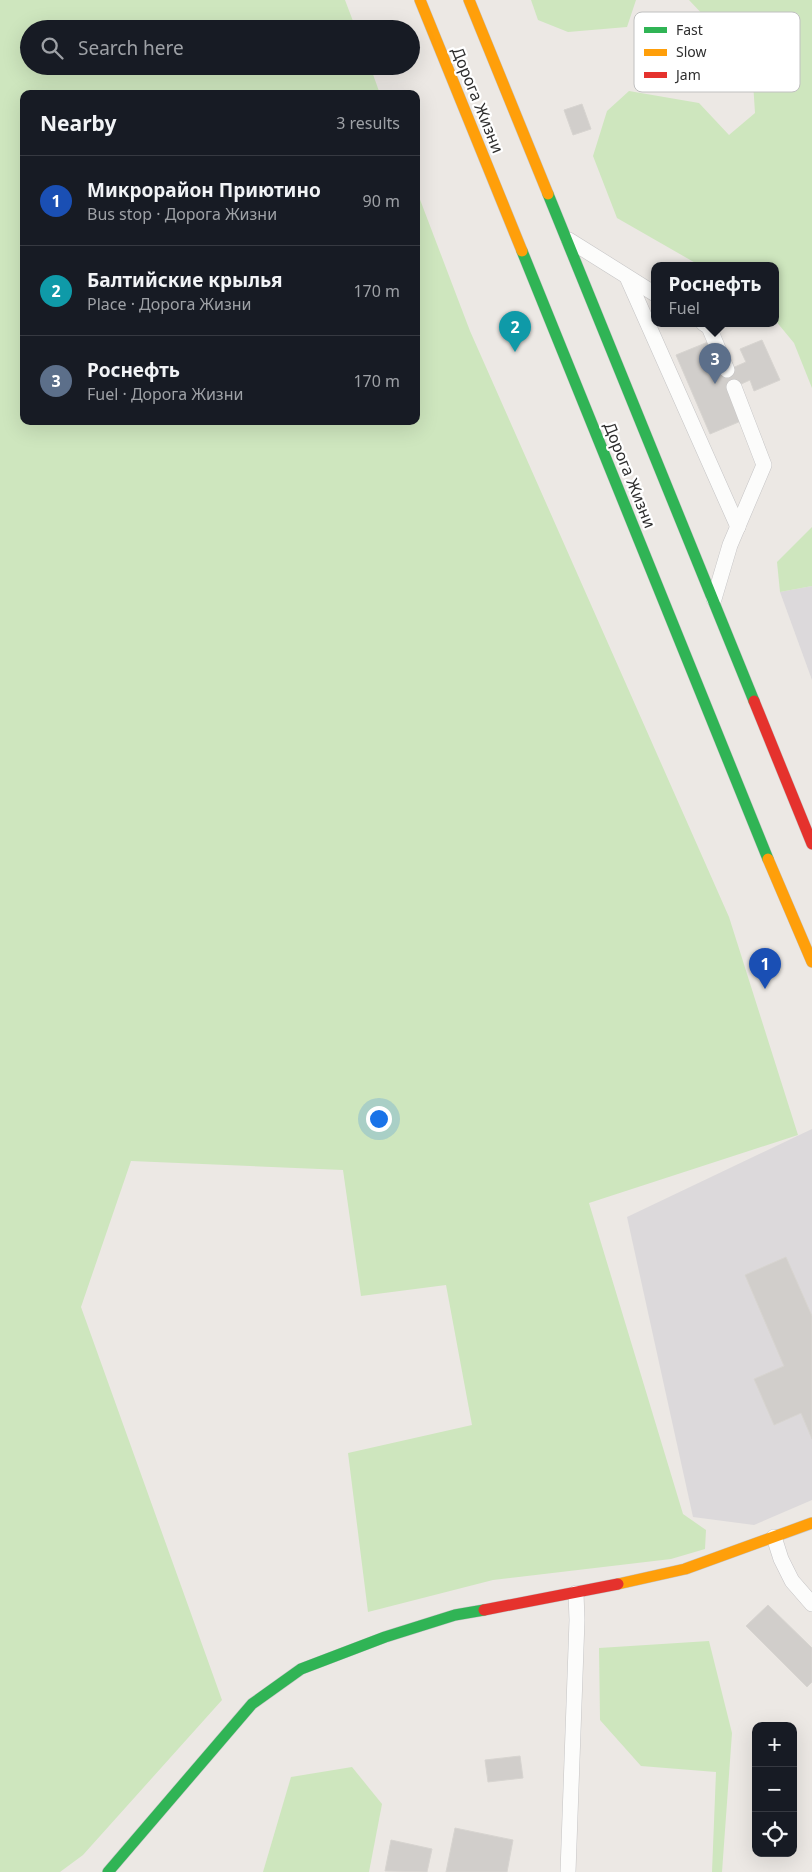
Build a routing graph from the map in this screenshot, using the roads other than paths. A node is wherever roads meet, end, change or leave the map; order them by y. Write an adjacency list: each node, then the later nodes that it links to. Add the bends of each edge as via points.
1 (420, 0): 12 (main road, Дорога Жизни)
2 (470, 0): 3 (main road, Дорога Жизни)
3 (565, 238): 4 (lane); 10 (main road, Дорога Жизни)
4 (627, 277): 5 (lane); 9 (lane)
5 (651, 292)
6 (710, 327): 7 (lane)
7 (727, 370)
8 (734, 387): 9 (lane, via 764,466)
9 (738, 527): 10 (lane)
10 (713, 600): 11 (main road, Дорога Жизни)
11 (812, 844)
12 (812, 962)
13 (812, 1523): 14 (main road)
14 (774, 1537): 15 (main road, via 685,1569); 16 (lane, via 792,1581)
15 (576, 1594): 17 (main road, via 455,1615 301,1669 252,1704); 18 (lane)
16 (812, 1604)
17 (108, 1872)
18 (568, 1872)

